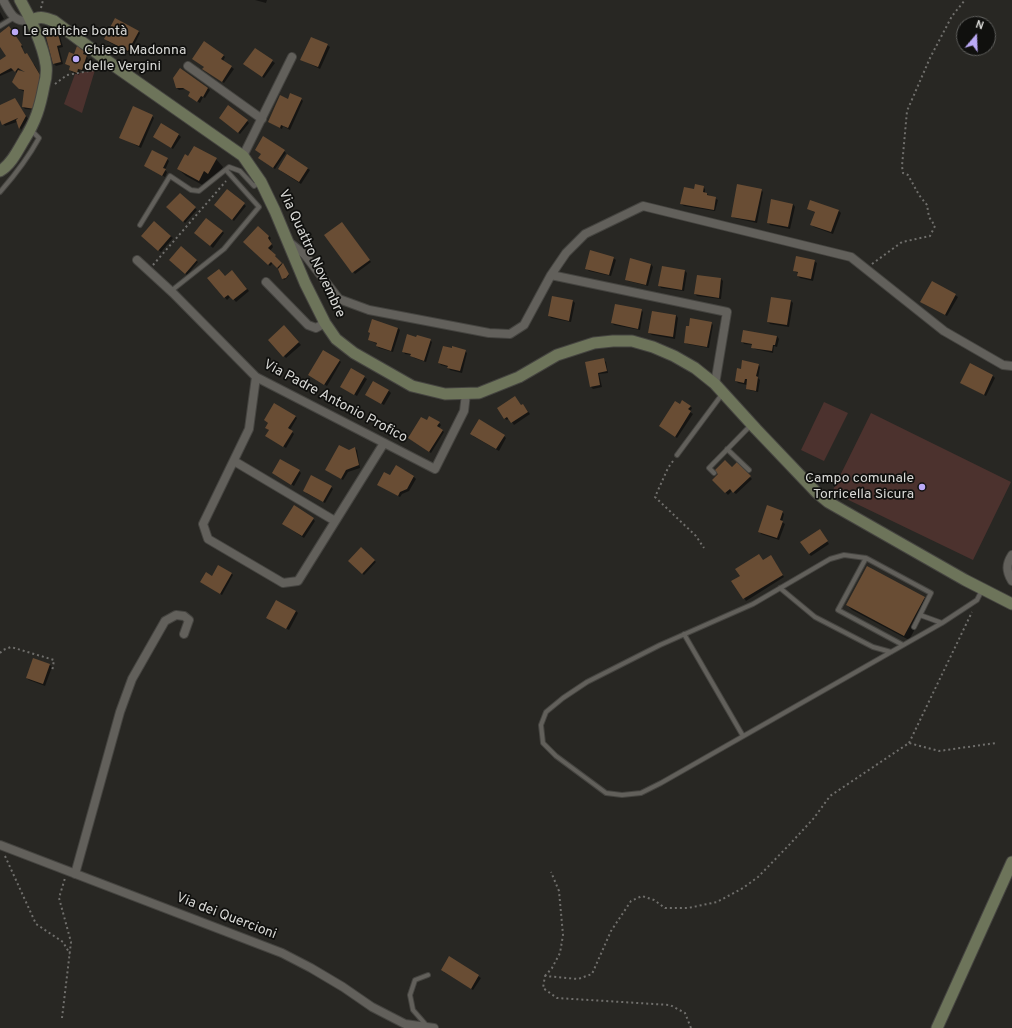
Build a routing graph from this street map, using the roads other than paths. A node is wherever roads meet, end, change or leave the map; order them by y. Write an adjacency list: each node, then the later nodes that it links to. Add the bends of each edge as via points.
1 (3, 0): 3 (street)
2 (20, 0): 4 (main road)
3 (13, 18): 4 (street); 5 (lane)
4 (31, 21): 9 (main road, via 46,66 46,75 40,108); 10 (main road, Via Quattro Novembre, via 39,17 54,21)
5 (0, 26)
6 (292, 57): 8 (street)
7 (188, 66): 8 (street)
8 (262, 119): 10 (street)
9 (31, 129): 12 (main road, via 11,160); 14 (lane, via 39,138 18,172)
10 (243, 156): 13 (main road, Via Quattro Novembre)
11 (226, 170): 13 (lane, via 229,167 240,171 254,186); 15 (lane, via 200,191 190,190 170,176); 20 (lane, via 259,207 224,249)
12 (0, 171)
13 (261, 182): 16 (main road, Via Quattro Novembre)
14 (0, 192)
15 (140, 225)
16 (287, 240): 18 (street, via 305,255 339,299 369,310 489,333 510,334 524,325); 21 (main road, Via Quattro Novembre, via 314,304)
17 (137, 260): 20 (street, Via Padre Antonio Profico)
18 (551, 275): 22 (street, via 566,252 585,234 643,206 851,257 944,331 1003,365); 24 (street, via 727,312)
19 (266, 282): 21 (street, via 308,324 316,328)
20 (171, 291): 23 (street, Via Padre Antonio Profico)
21 (325, 323): 26 (main road, Via Quattro Novembre, via 336,339 354,353 412,386 445,394)
22 (1012, 366)
23 (256, 377): 28 (street, Via Padre Antonio Profico); 31 (street, via 249,429)
24 (715, 384): 25 (main road, Via Quattro Novembre); 26 (main road, Via Quattro Novembre, via 695,368 653,347 632,341 613,341 575,348 557,355 519,377 480,393)
25 (723, 393): 27 (main road, Via Quattro Novembre); 30 (lane)
26 (466, 394): 28 (street, Via Padre Antonio Profico, via 464,411 434,469)
27 (751, 424): 29 (lane); 39 (main road, Via Quattro Novembre, via 816,493 828,502)
28 (384, 443): 34 (street)
29 (727, 449): 32 (lane); 33 (lane, via 709,468)
30 (678, 455)
31 (234, 461): 34 (street); 34 (street, via 203,524 208,539 283,583 298,581)
32 (749, 470)
33 (714, 473)
34 (335, 521)
35 (1012, 555): 37 (street, via 1007,573)
36 (866, 558): 38 (lane, via 844,555 830,559); 41 (lane, via 931,593); 46 (lane, via 838,610)
37 (1012, 581)
38 (780, 588): 45 (lane, via 753,604); 47 (lane, via 815,617 873,647)
39 (983, 589): 40 (main road, Via Quattro Novembre); 42 (lane, via 977,600)
40 (1012, 604)
41 (920, 615): 42 (lane); 43 (lane)
42 (942, 623): 46 (lane)
43 (914, 627)
44 (184, 634): 51 (street, via 189,620 184,616 176,615 165,621 132,679)
45 (684, 634): 48 (lane); 48 (lane, via 587,682 563,698 546,712 541,725 543,743 556,756 606,793 622,795 641,793)
46 (903, 645): 47 (lane)
47 (891, 652): 48 (lane)
48 (742, 736)
49 (0, 845): 51 (street, Via dei Quercioni)
50 (1012, 862): 54 (main road)
51 (71, 873): 53 (street, Via dei Quercioni, via 282,952 343,987 372,1008 405,1024)
52 (428, 975): 53 (lane, via 416,980 410,995 413,1010)
53 (430, 1027)
54 (937, 1028)

